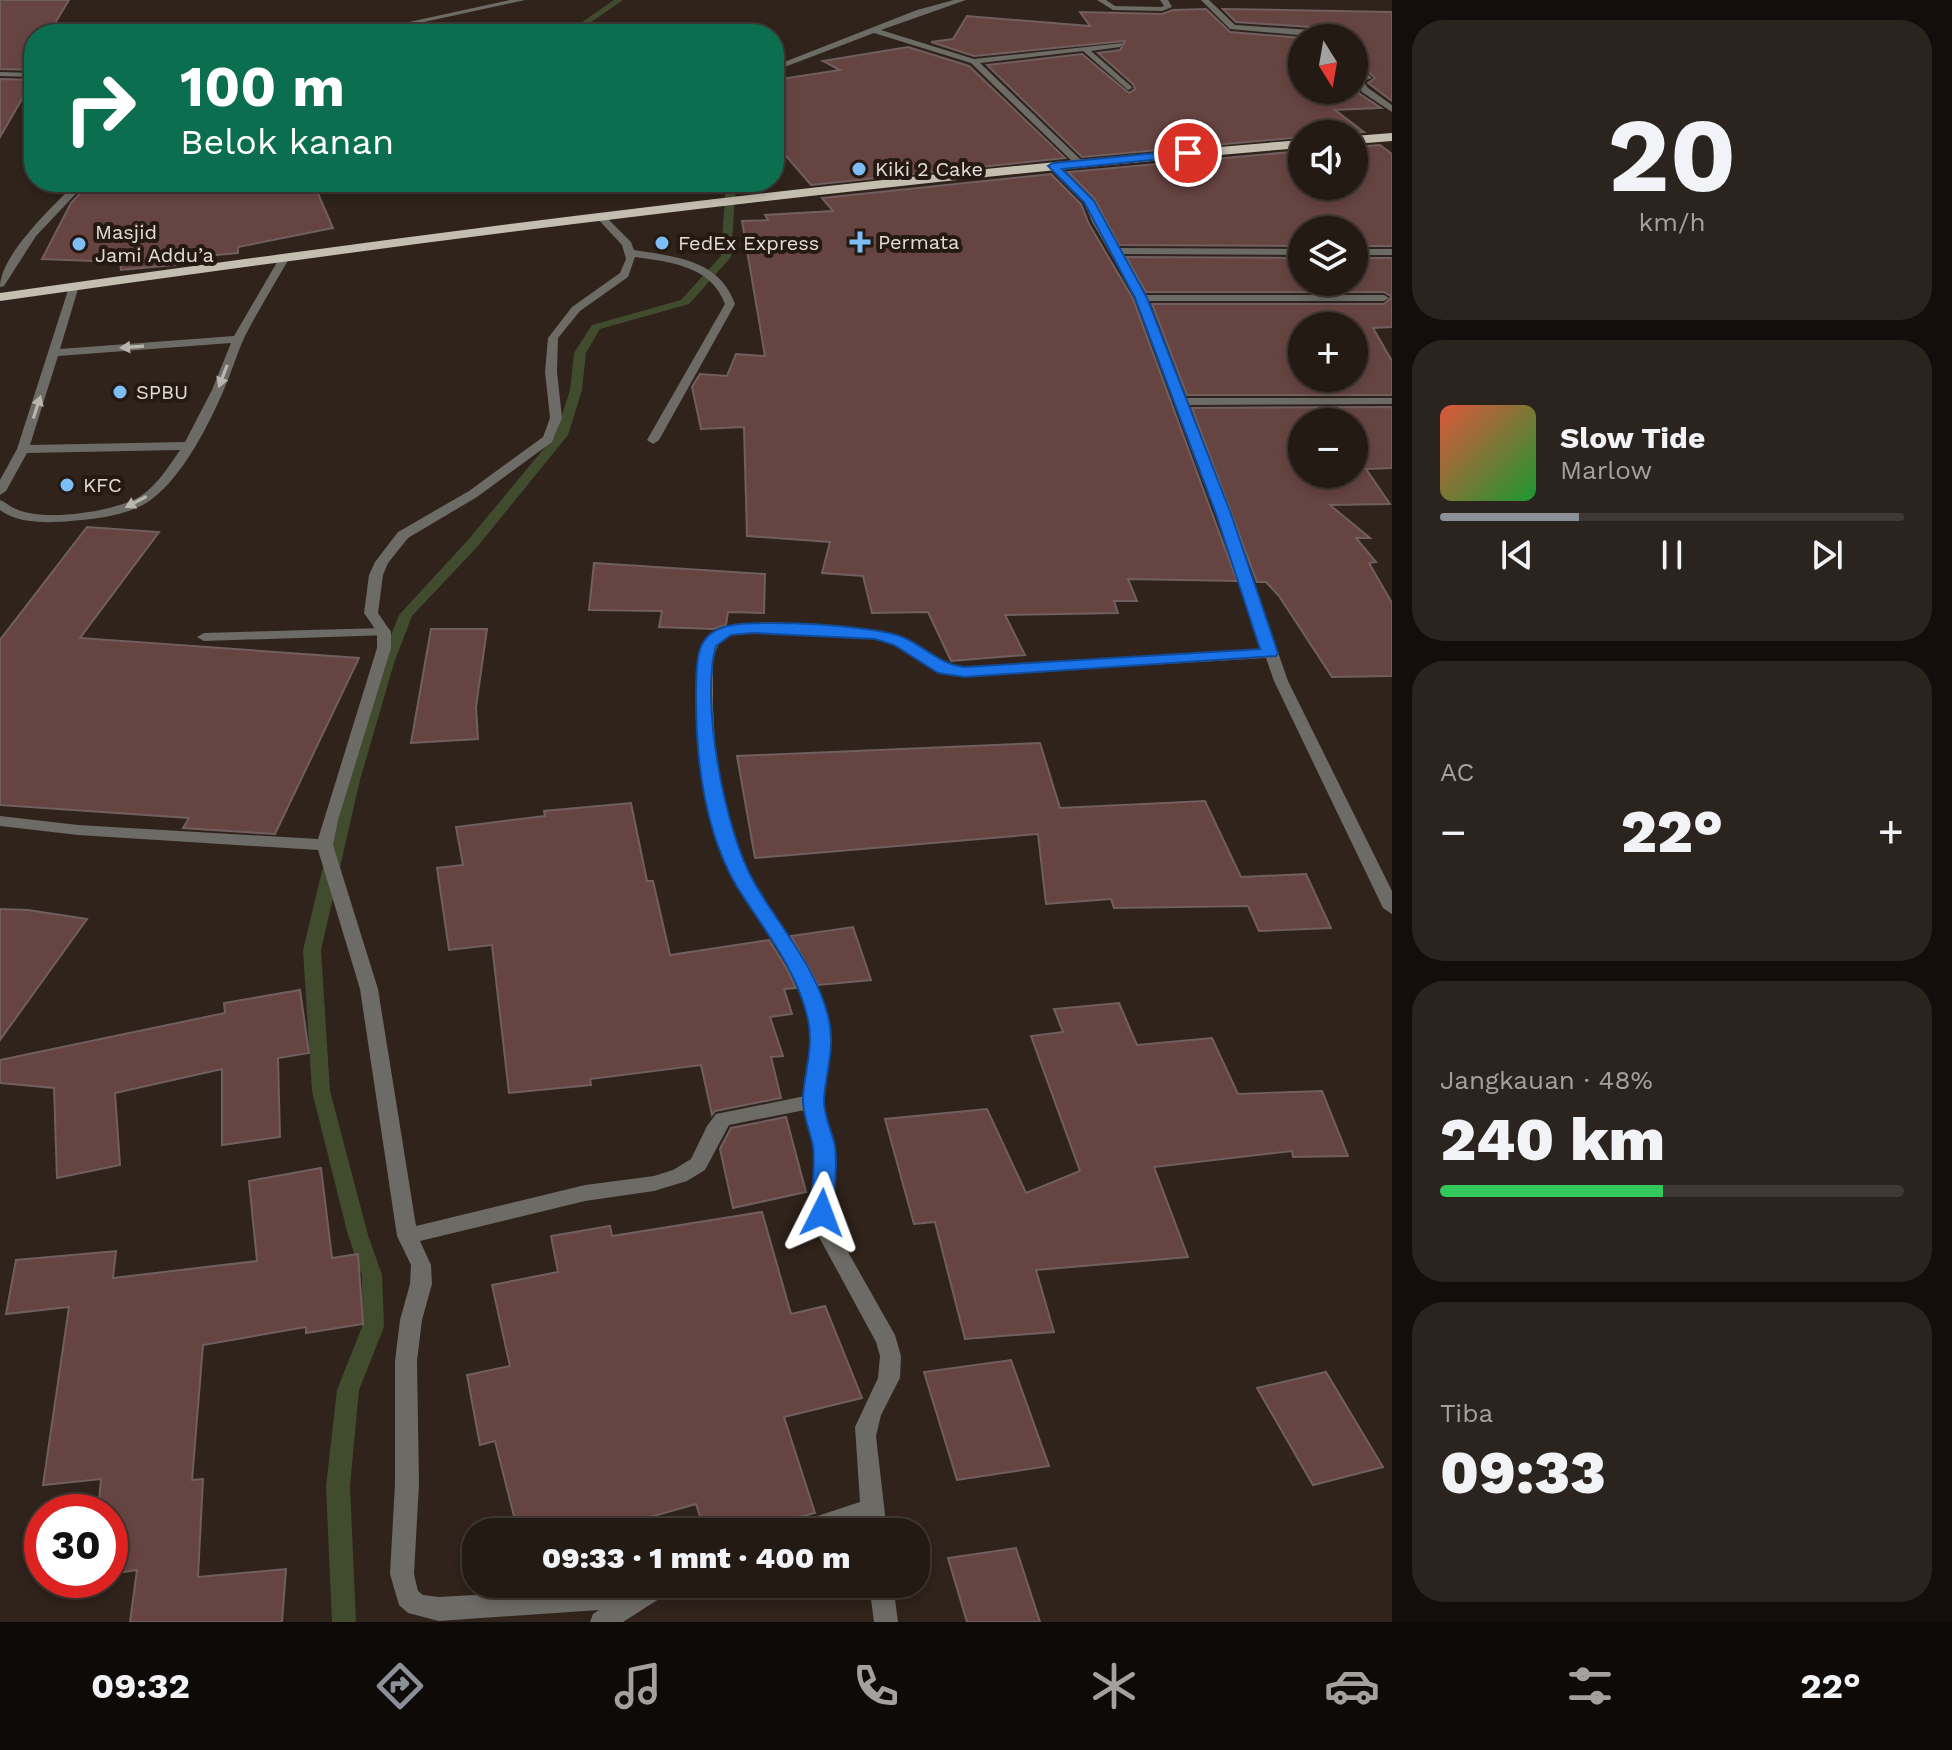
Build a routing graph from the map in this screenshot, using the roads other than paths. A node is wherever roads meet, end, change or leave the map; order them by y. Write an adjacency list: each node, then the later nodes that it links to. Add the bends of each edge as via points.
1 (521, 0): 6 (street)
2 (962, 0): 7 (street)
3 (1101, 0): 4 (street, via 1113,8 1157,9 1168,7)
4 (1164, 0)
5 (1205, 0): 8 (street, via 1233,27)
6 (406, 24)
7 (873, 30): 11 (street); 12 (street)
8 (1288, 31)
9 (1120, 45): 10 (street)
10 (1085, 49): 11 (street); 15 (street)
11 (974, 61): 21 (street)
12 (784, 65)
13 (0, 74): 14 (street)
14 (24, 75)
15 (1128, 88)
16 (1368, 92): 17 (street)
17 (1392, 109)
18 (1392, 137): 19 (highway)
19 (1368, 139)
20 (1288, 145): 21 (highway)
21 (1078, 162): 22 (highway)
22 (1053, 166): 24 (highway); 25 (street, via 1088,201)
23 (72, 192): 31 (street, via 32,234)
24 (601, 217): 29 (street); 30 (highway)
25 (1113, 251): 26 (street); 34 (street)
26 (1288, 252)
27 (1368, 252): 28 (street)
28 (1392, 252)
29 (631, 253): 40 (street, via 702,270 722,285 730,304); 45 (street, via 624,275 576,309 553,338 556,418 548,439 473,494 403,535 387,553 376,575 371,613)
30 (285, 257): 32 (highway); 36 (street)
31 (0, 284)
32 (73, 289): 33 (highway); 37 (street)
33 (0, 297)
34 (1141, 298): 35 (street); 39 (street)
35 (1384, 298)
36 (238, 339): 37 (street, one-way to 37); 41 (street, one-way to 41)
37 (54, 353): 42 (street, one-way to 37)
38 (1392, 401): 39 (street)
39 (1179, 402): 47 (street, via 1224,514)
40 (653, 440)
41 (189, 446): 42 (street); 44 (street, one-way to 44, via 155,490 126,508 33,517)
42 (23, 449): 43 (street)
43 (0, 491)
44 (0, 504)
45 (384, 632): 46 (street); 49 (street, via 379,671)
46 (204, 637)
47 (1270, 653): 50 (street); 51 (street, via 964,672 944,670 899,641 876,634 754,629 727,631 709,643 704,721 712,788 740,873 814,1001 821,1044)
48 (0, 821): 49 (street)
49 (325, 845): 52 (street, via 369,989)
50 (1392, 908)
51 (813, 1101): 52 (street, via 723,1119 712,1129 696,1167 665,1181 588,1192); 53 (street, via 824,1148 822,1213 829,1237 893,1358 892,1375 866,1428)
52 (407, 1236): 56 (street, via 421,1265 406,1361 402,1574 408,1597 417,1605 439,1609)
53 (872, 1508): 54 (street); 55 (street)
54 (842, 1518)
55 (873, 1518)
56 (562, 1598)
57 (640, 1598): 59 (street)
58 (883, 1598): 60 (street)
59 (602, 1622)
60 (886, 1622)

